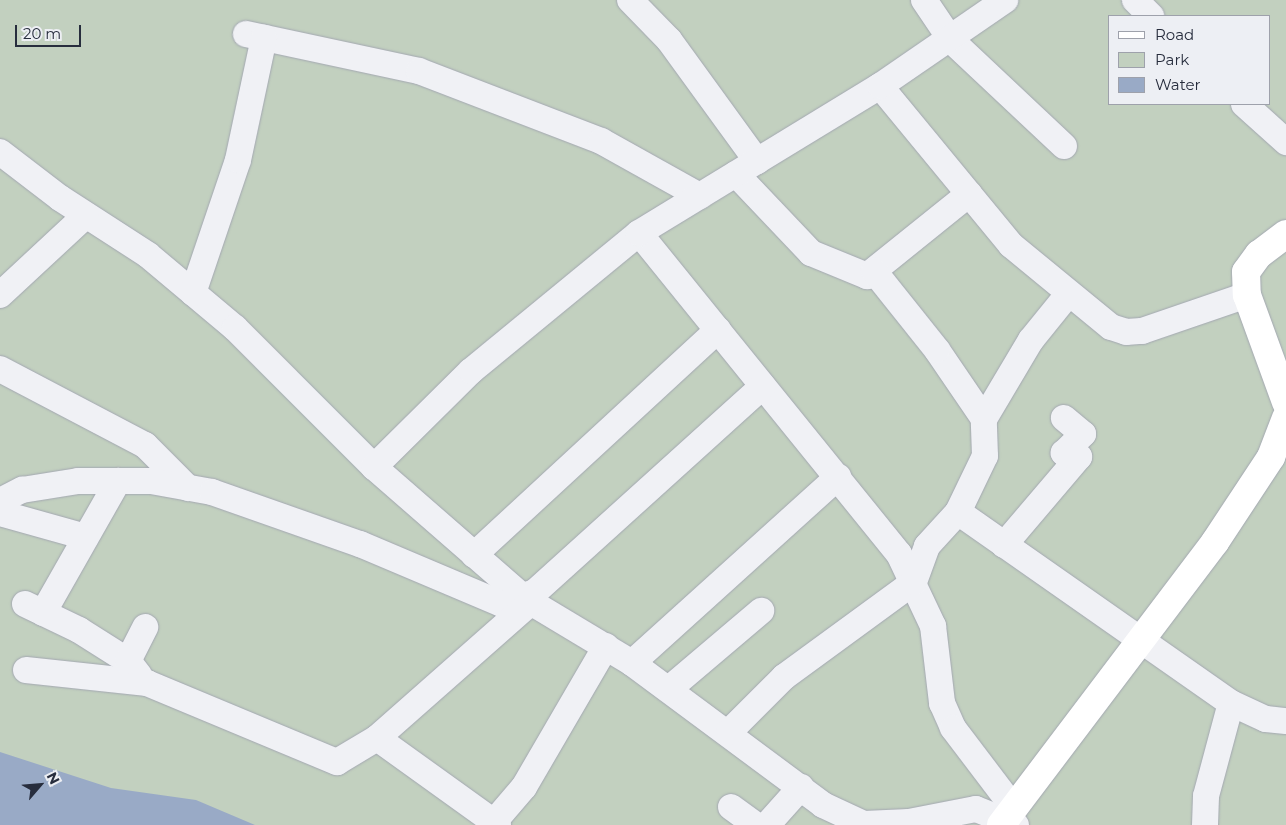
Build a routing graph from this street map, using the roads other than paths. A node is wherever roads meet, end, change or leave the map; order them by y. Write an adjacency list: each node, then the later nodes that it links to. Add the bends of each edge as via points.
1 (630, 0): 12 (street, via 669,40)
2 (924, 0): 6 (street)
3 (1005, 0): 6 (street)
4 (1135, 0): 5 (street)
5 (1150, 15)
6 (951, 40): 7 (street); 10 (street)
7 (880, 86): 12 (street); 13 (street)
8 (1245, 105): 9 (street)
9 (1286, 142)
10 (1064, 146)
11 (0, 152): 15 (street)
12 (747, 168): 14 (street); 18 (street, via 811,253 867,276)
13 (969, 194): 18 (street); 20 (street, via 1010,245)
14 (700, 196): 16 (street); 19 (street, via 601,141 419,71 255,36 238,160)
15 (86, 215): 19 (street, via 148,256); 21 (street)
16 (639, 233): 23 (street); 30 (street, via 471,371)
17 (1286, 234): 22 (main road, via 1259,254 1246,272)
18 (874, 270): 29 (street, via 937,350)
19 (194, 293): 30 (street, via 235,328)
20 (1069, 293): 22 (street, via 1110,327 1126,332 1142,331); 29 (street, via 1031,340)
21 (0, 295)
22 (1247, 295): 26 (main road)
23 (718, 330): 25 (street); 39 (street)
24 (0, 370): 33 (street, via 145,445)
25 (763, 386): 31 (street); 41 (street)
26 (1286, 402)
27 (1064, 418): 38 (street, via 1083,434 1064,453 1079,457)
28 (1286, 418): 44 (main road, via 1272,458 1215,542)
29 (984, 419): 35 (street, via 985,456)
30 (374, 467): 39 (street)
31 (838, 478): 40 (street, via 899,554); 47 (street)
32 (118, 481): 33 (street, via 151,481); 34 (street, via 78,481); 37 (street)
33 (188, 488): 41 (street, via 266,508 502,604)
34 (7, 493)
35 (958, 512): 38 (street); 40 (street, via 927,546)
36 (0, 513): 37 (street)
37 (86, 537): 46 (street, via 34,609 80,630)
38 (1004, 545): 44 (street)
39 (474, 555): 41 (street)
40 (914, 582): 53 (street, via 784,677); 57 (street, via 933,626 942,702 953,728)
41 (527, 601): 45 (street); 54 (street)
42 (761, 611): 50 (street)
43 (145, 627): 46 (street)
44 (1139, 641): 51 (street); 57 (main road)
45 (606, 646): 47 (street); 58 (street, via 524,787)
46 (128, 661): 49 (street)
47 (632, 663): 50 (street)
48 (26, 670): 49 (street)
49 (146, 683): 54 (street, via 337,762)
50 (669, 689): 53 (street)
51 (1231, 704): 52 (street, via 1266,719); 60 (street, via 1206,796)
52 (1286, 721)
53 (729, 732): 55 (street)
54 (377, 738): 58 (street)
55 (801, 787): 57 (street, via 823,804 864,824 909,822 976,809); 59 (street)
56 (730, 806): 59 (street)
57 (1008, 819)
58 (496, 823)
59 (767, 824)
60 (1205, 825)

